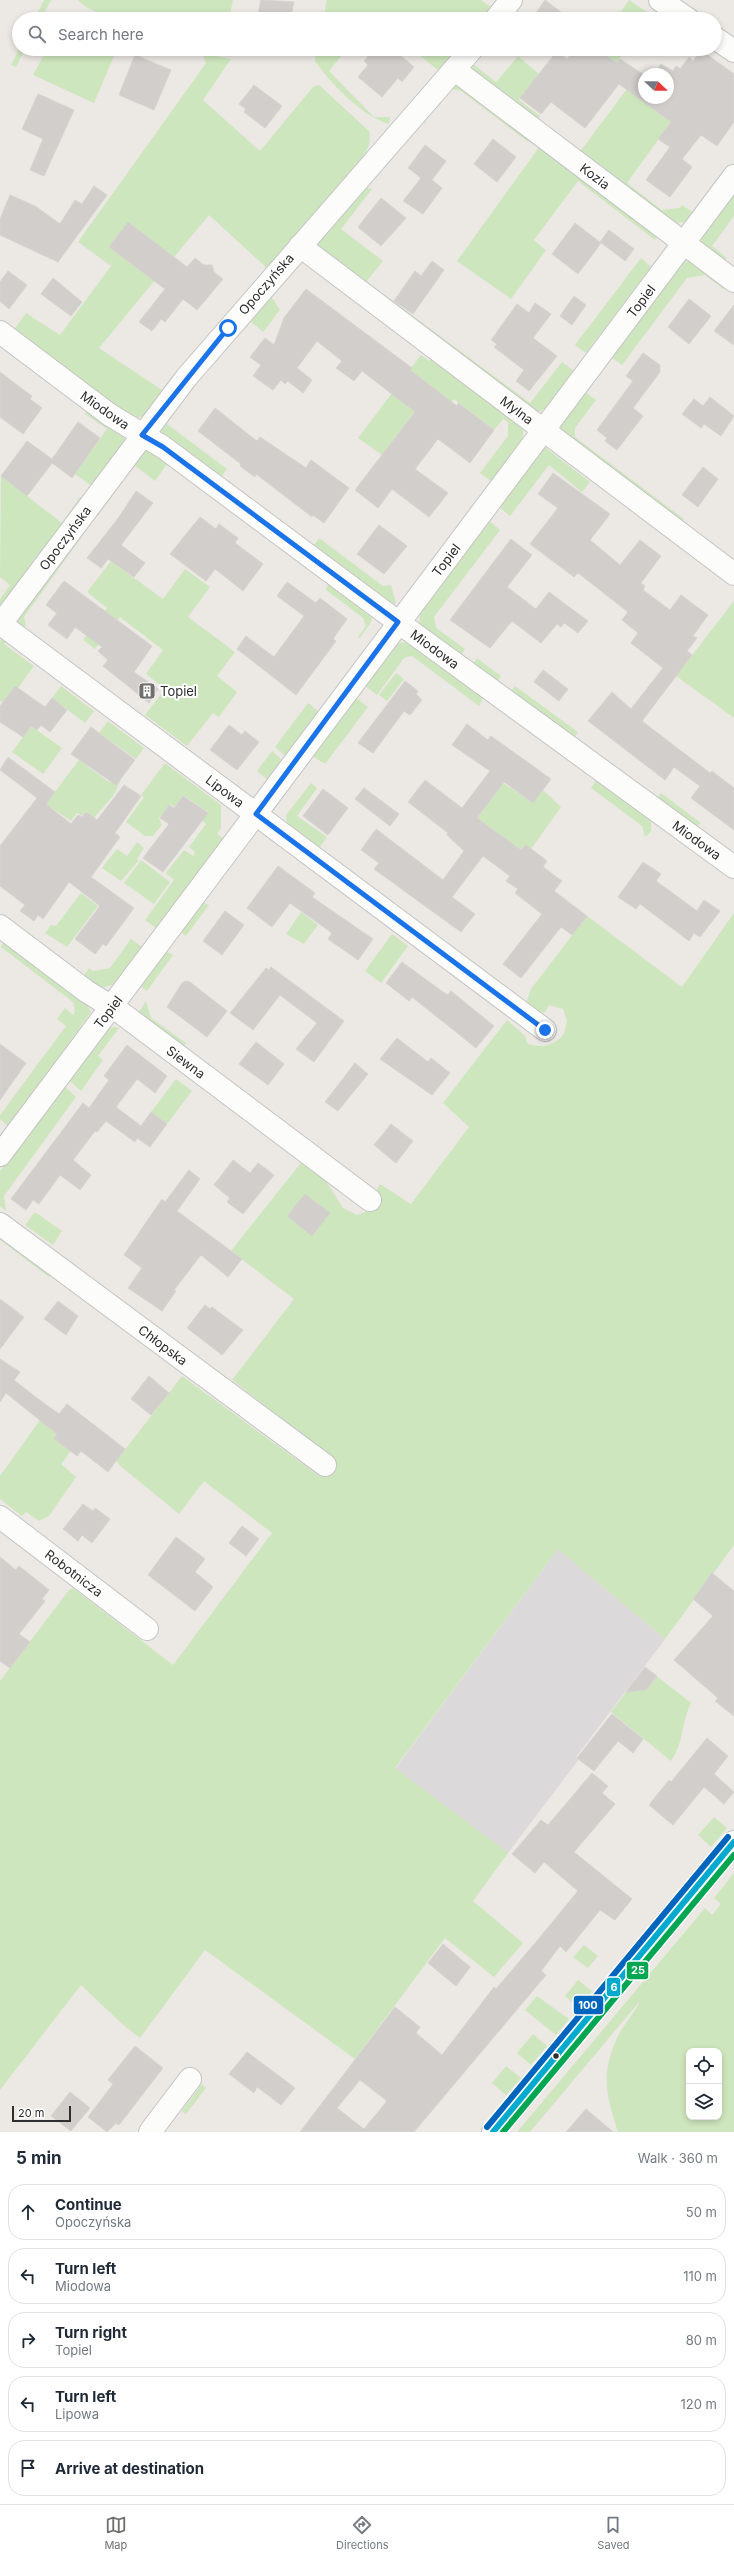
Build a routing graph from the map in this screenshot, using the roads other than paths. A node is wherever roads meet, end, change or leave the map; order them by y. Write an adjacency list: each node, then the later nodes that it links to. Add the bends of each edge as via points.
1 (511, 0): 3 (street)
2 (660, 0): 4 (street)
3 (502, 12)
4 (678, 12)
5 (722, 43): 6 (street)
6 (734, 51)
7 (466, 56): 8 (street, Opoczyńska)
8 (455, 70): 10 (street, Kozia); 11 (street, Opoczyńska)
9 (734, 176): 10 (street, Topiel)
10 (685, 244): 12 (street, Kozia); 14 (street, Topiel)
11 (300, 246): 14 (street, Mylna); 15 (street, Opoczyńska, via 223,334)
12 (734, 281)
13 (0, 332): 15 (street, Miodowa, via 110,415)
14 (544, 430): 16 (street, Mylna); 17 (street, Topiel)
15 (142, 435): 17 (street, Miodowa, via 163,447); 18 (street, Opoczyńska)
16 (734, 574)
17 (398, 622): 19 (street, Topiel); 20 (street, Miodowa)
18 (0, 625): 19 (street, Lipowa)
19 (256, 814): 22 (street, Topiel); 23 (street, Lipowa)
20 (734, 867)
21 (0, 926): 22 (street, Siewna)
22 (112, 1007): 24 (street, Topiel); 25 (street, Siewna)
23 (545, 1030)
24 (0, 1155)
25 (370, 1200)
26 (0, 1224): 27 (street, Chłopska)
27 (325, 1465)
28 (0, 1518): 29 (street, Robotnicza)
29 (147, 1629)
30 (734, 1842): 33 (street)
31 (190, 2079): 32 (street)
32 (150, 2132)
33 (493, 2132)

